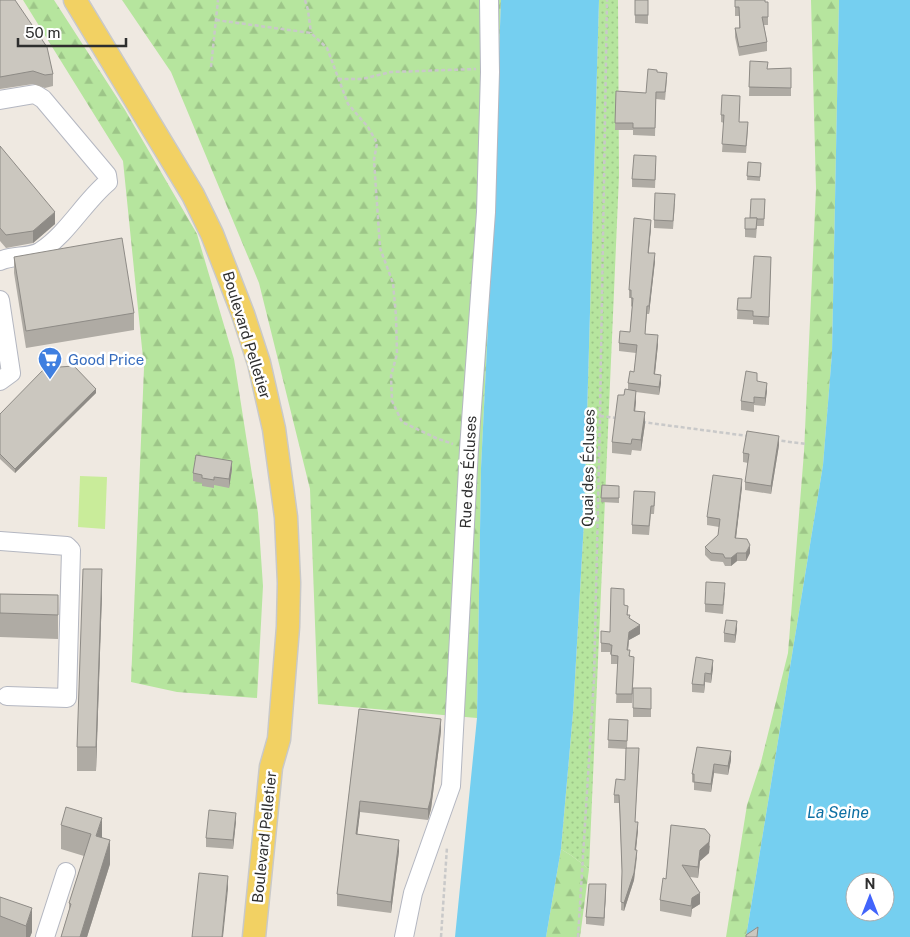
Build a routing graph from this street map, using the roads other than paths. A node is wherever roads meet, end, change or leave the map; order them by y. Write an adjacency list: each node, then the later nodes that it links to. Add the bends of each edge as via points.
1 (75, 0): 11 (main road, Boulevard Pelletier, via 193,195 228,273 259,363 282,482 290,583)
2 (490, 0): 16 (lane, Rue des Écluses, via 486,212 450,786 413,893)
3 (0, 100): 4 (lane, via 35,94 43,99 107,175 108,182 40,252)
4 (0, 261)
5 (0, 300): 6 (lane, via 11,373)
6 (0, 381)
7 (0, 541): 9 (lane, via 66,546 71,550)
8 (49, 606): 9 (lane)
9 (70, 607): 10 (lane, via 68,698)
10 (7, 696)
11 (279, 739): 14 (main road, Boulevard Pelletier, via 271,767); 15 (main road, Boulevard Pelletier, via 282,767 280,816)
12 (66, 872): 13 (lane)
13 (45, 937)
14 (254, 937)
15 (268, 937)
16 (404, 937)

